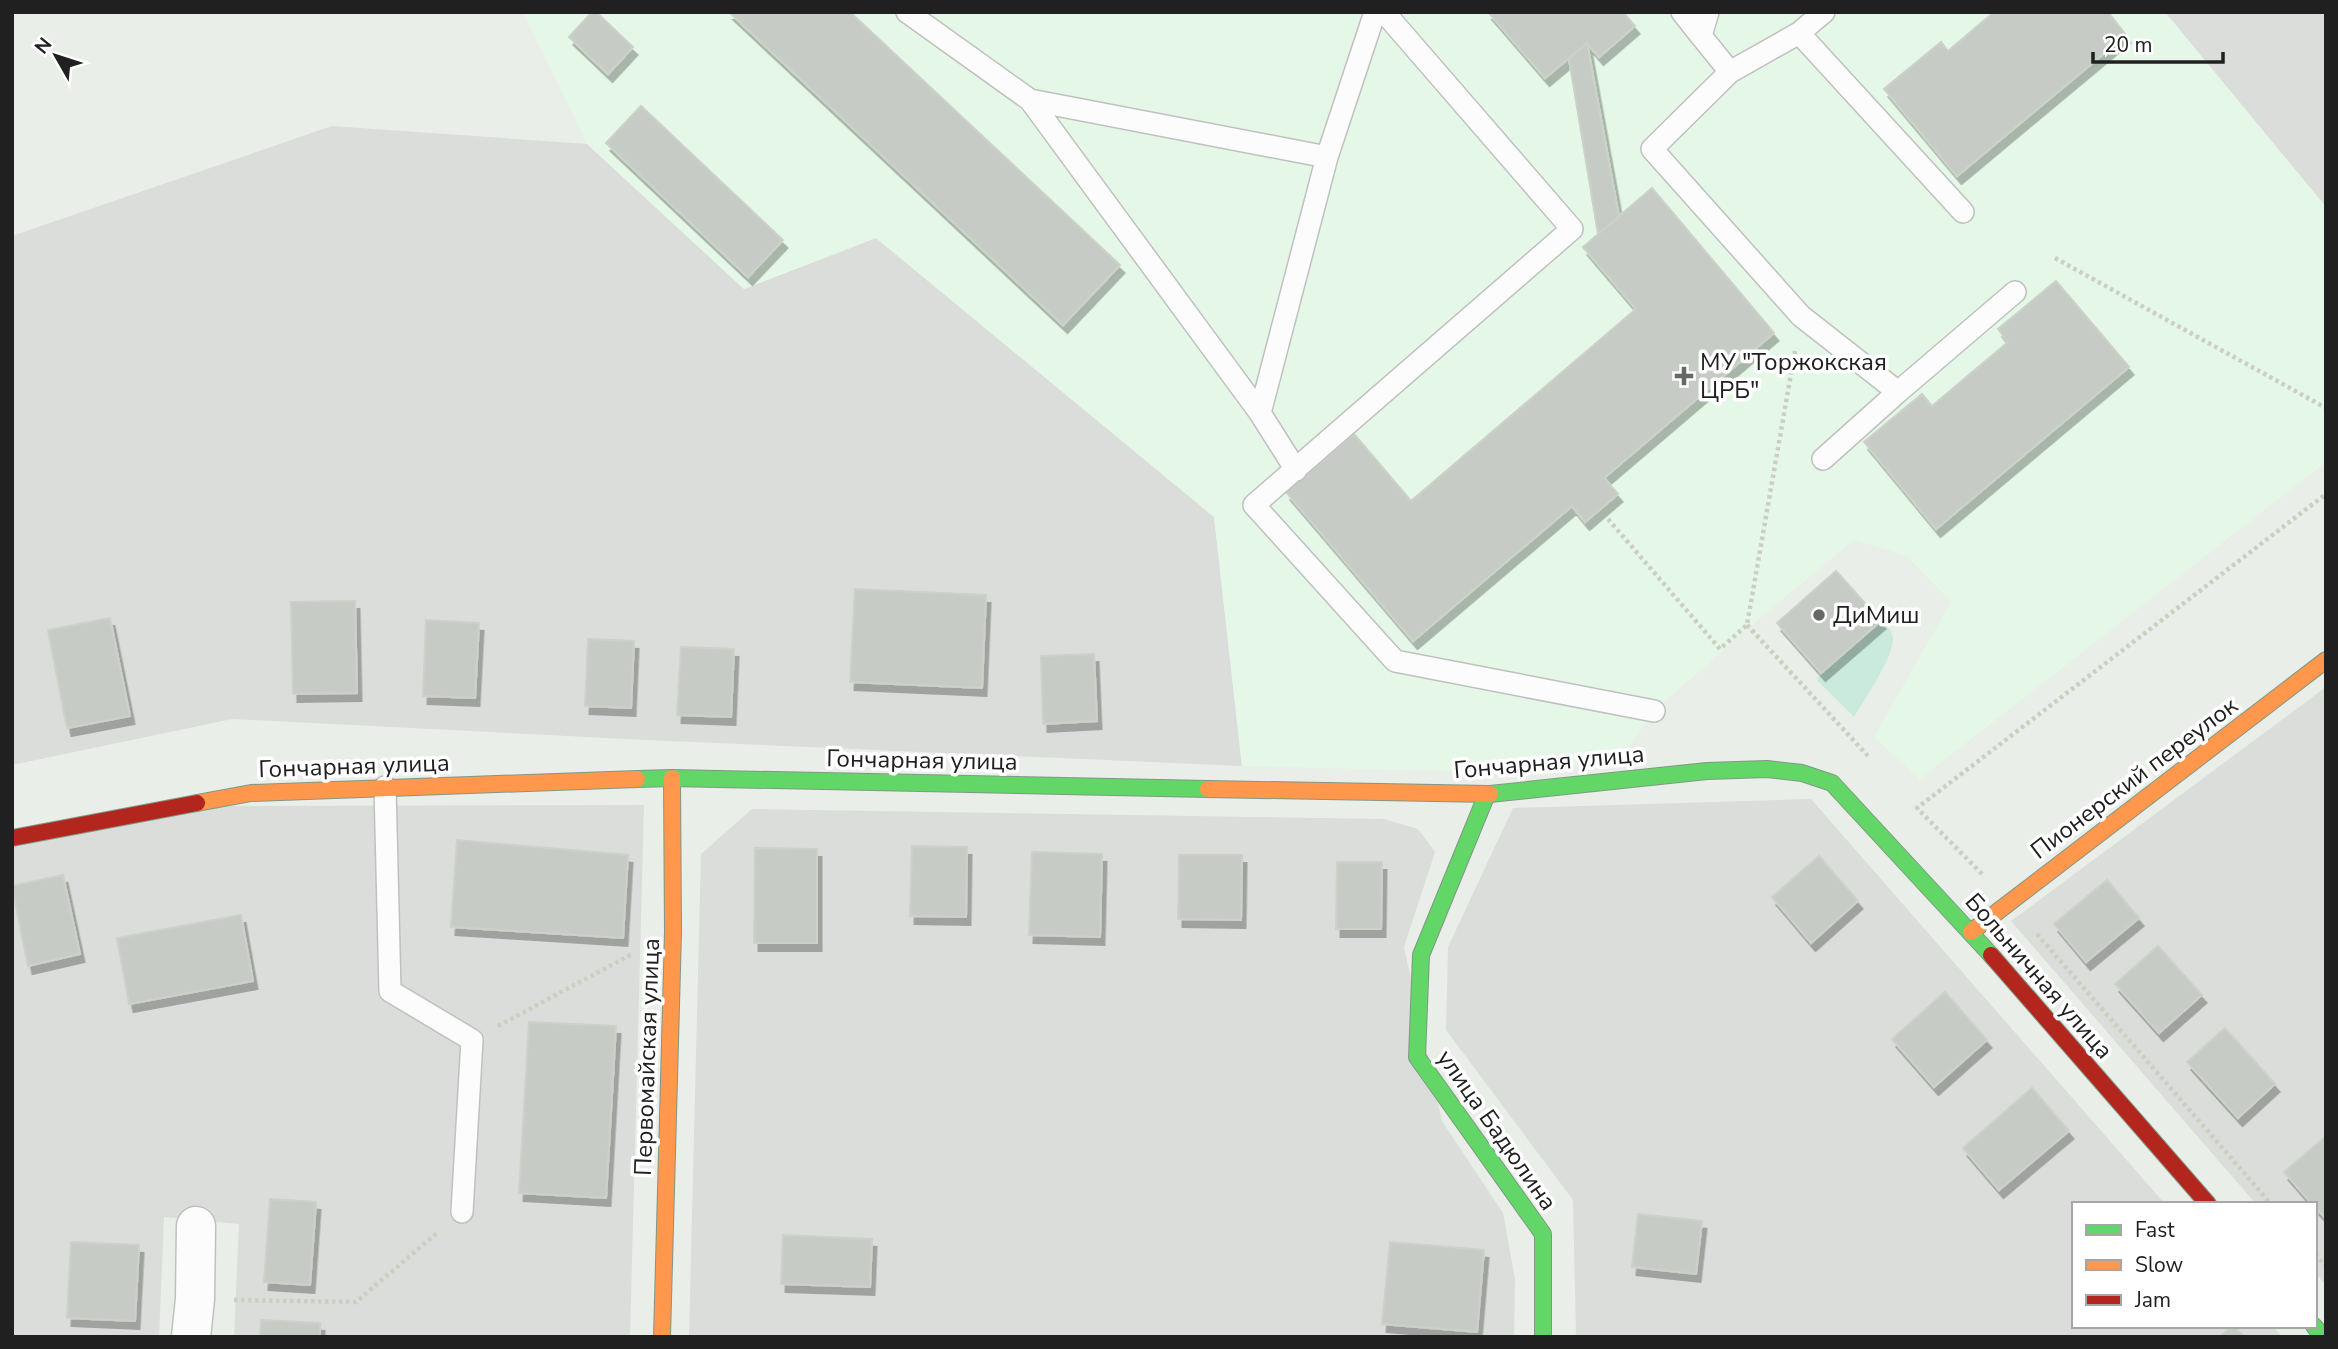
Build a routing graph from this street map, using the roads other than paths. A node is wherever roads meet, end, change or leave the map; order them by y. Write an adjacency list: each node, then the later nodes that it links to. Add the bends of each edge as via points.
1 (907, 12): 10 (lane)
2 (1375, 12): 11 (lane)
3 (1384, 12): 17 (lane, via 1572,229)
4 (1682, 12): 8 (lane)
5 (1708, 12): 8 (lane)
6 (1824, 12): 7 (lane)
7 (1799, 33): 9 (lane); 12 (lane)
8 (1701, 36): 9 (lane)
9 (1730, 72): 14 (lane, via 1652,149 1801,316)
10 (1030, 100): 11 (lane); 15 (lane)
11 (1327, 157): 15 (lane)
12 (1963, 212)
13 (2015, 292): 14 (lane)
14 (1898, 392): 16 (lane)
15 (1259, 413): 17 (lane)
16 (1824, 459)
17 (1296, 470): 19 (lane, via 1254,505 1395,661)
18 (2326, 660): 25 (street, Пионерский переулок)
19 (1654, 711)
20 (672, 778): 22 (street, Гончарная улица); 23 (street, Гончарная улица); 30 (street, Первомайская улица, via 673,932)
21 (1832, 783): 23 (street, Гончарная улица, via 1802,773 1724,769); 25 (street, Больничная улица)
22 (385, 787): 24 (street, Гончарная улица, via 251,793); 27 (lane, via 390,991 472,1040)
23 (1488, 794): 31 (street, улица Бадюлина, via 1421,955 1417,1057 1544,1234)
24 (12, 838)
25 (1971, 932): 26 (street, Больничная улица)
26 (2206, 1202)
27 (462, 1212)
28 (196, 1226): 29 (street)
29 (191, 1337)
30 (662, 1337)
31 (1542, 1337)

